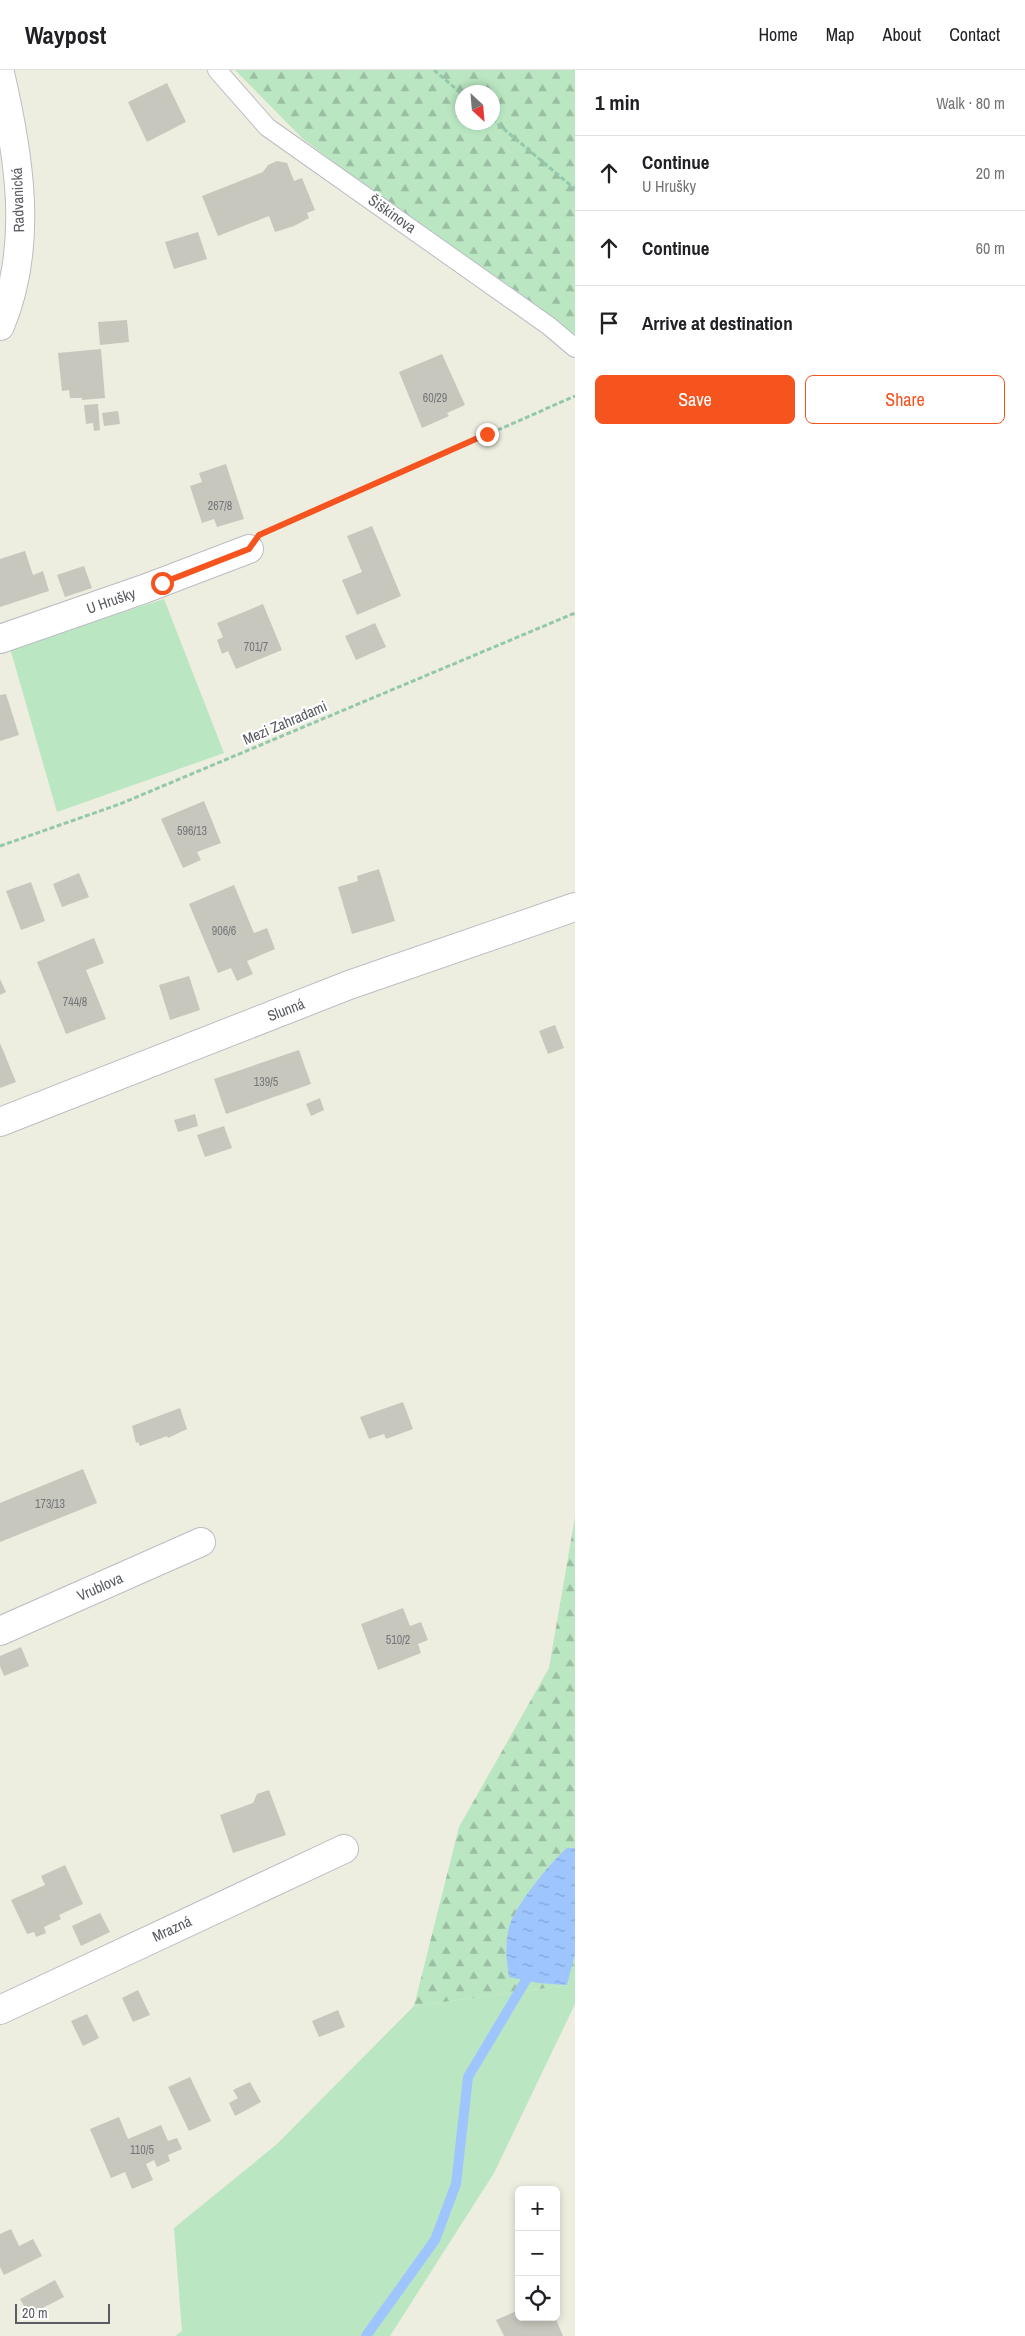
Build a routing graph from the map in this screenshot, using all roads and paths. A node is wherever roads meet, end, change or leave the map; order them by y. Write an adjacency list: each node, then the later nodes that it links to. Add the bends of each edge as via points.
1 (218, 70): 8 (lane, Šiškinova, via 267,127 549,326)
2 (434, 70): 4 (path)
3 (0, 73): 7 (street, Radvanická, via 13,130 21,217 16,275)
4 (455, 88)
5 (500, 126): 6 (path)
6 (575, 189)
7 (0, 326)
8 (575, 348)
9 (575, 396): 10 (path, via 259,535)
10 (249, 549): 12 (street, U Hrušky)
11 (575, 614): 13 (path, Mezi Zahradami, via 120,804)
12 (0, 638)
13 (0, 846)
14 (575, 908): 15 (street, Slunná, via 350,985)
15 (0, 1122)
16 (201, 1542): 17 (street, Vrublova)
17 (0, 1631)
18 (344, 1849): 19 (street, Mrazná)
19 (0, 2010)

